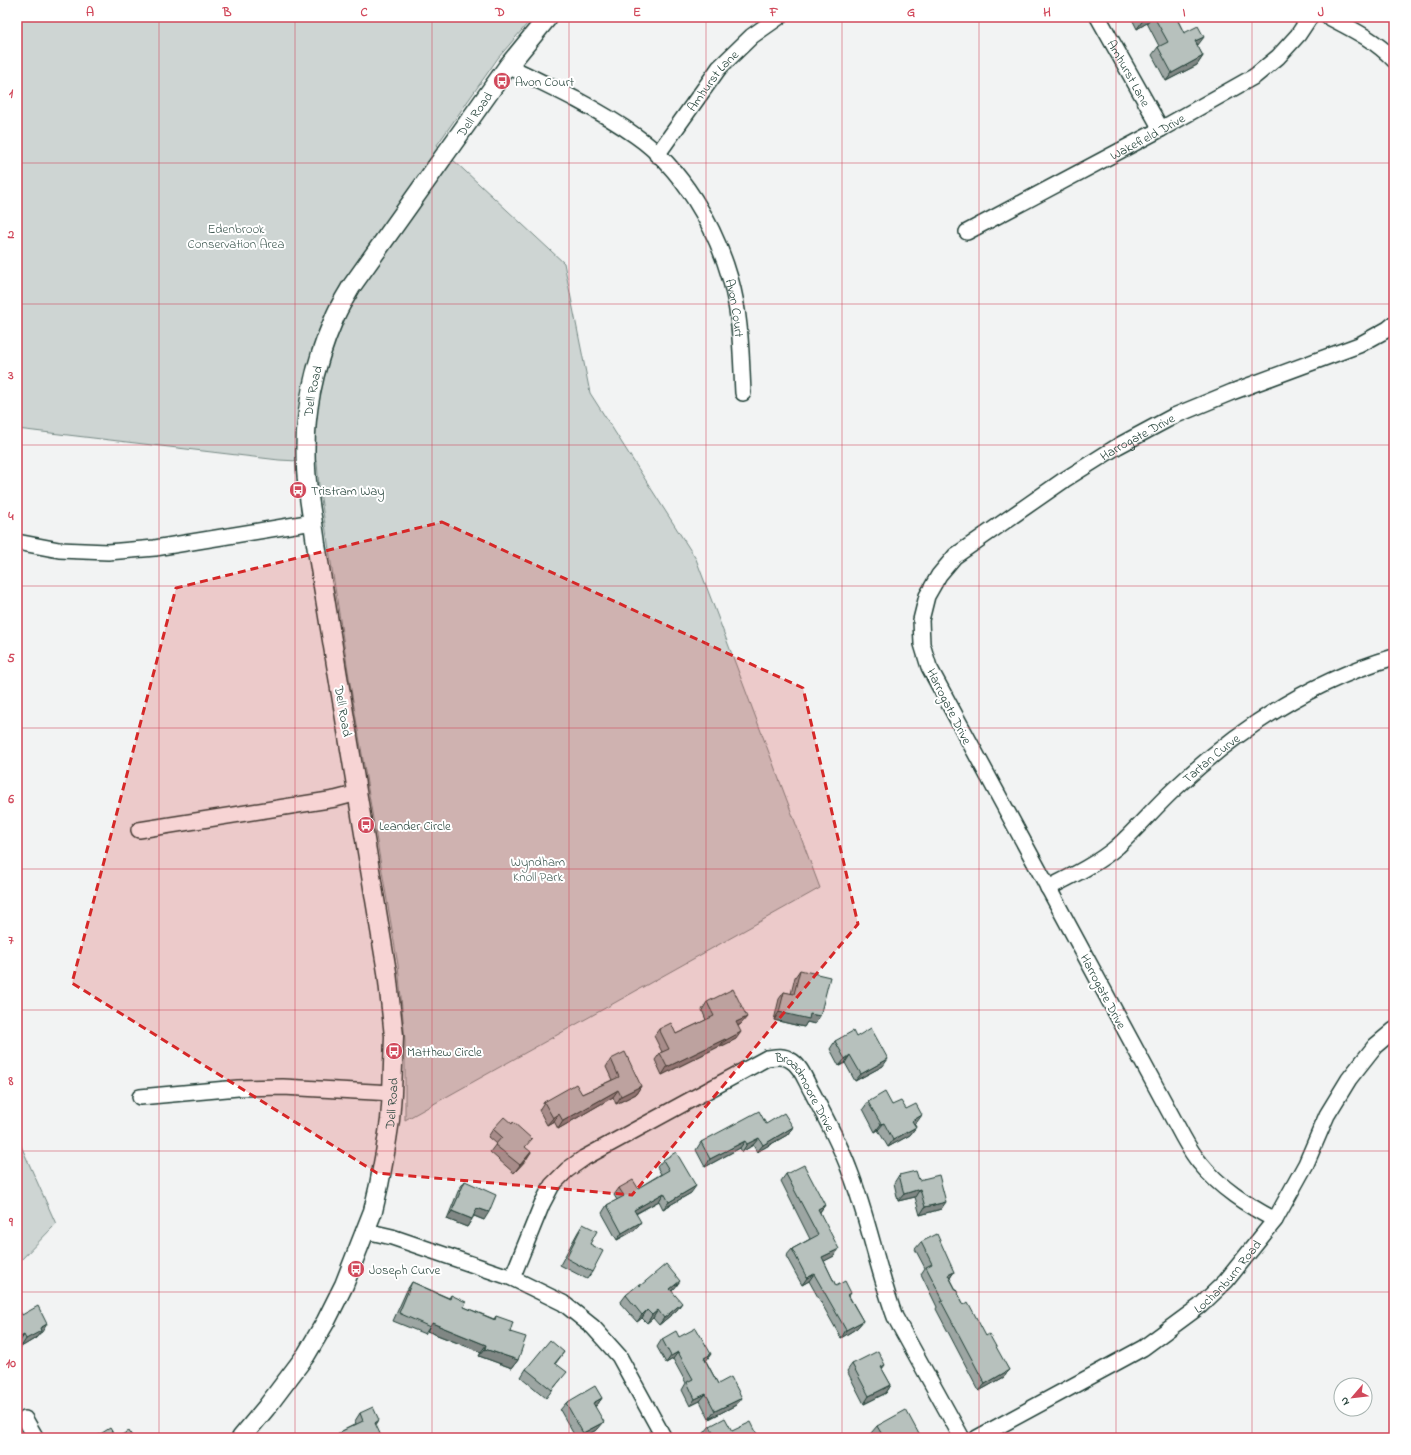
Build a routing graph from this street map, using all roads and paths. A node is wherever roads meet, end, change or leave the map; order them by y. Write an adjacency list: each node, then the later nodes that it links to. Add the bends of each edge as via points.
1 (548, 17): 7 (street, Dell Road)
2 (779, 17): 9 (street, Amhurst Lane, via 752,36 719,68)
3 (1098, 17): 8 (street, Amhurst Lane)
4 (1310, 17): 8 (street, Wakefield Drive, via 1278,57 1255,76)
5 (1329, 17): 6 (street, via 1383,48)
6 (1394, 60)
7 (508, 66): 9 (street, Avon Court, via 600,114 637,137); 13 (street, Dell Road, via 351,287 334,318 318,358 305,428 306,469)
8 (1161, 129): 10 (street, Wakefield Drive)
9 (657, 154): 12 (street, Avon Court, via 695,200 716,239 730,279 738,323)
10 (967, 232)
11 (1394, 324): 18 (street, Harrogate Drive, via 1359,344 1174,416 1118,446 954,556 939,575 927,596 921,620 922,644 929,668)
12 (743, 393)
13 (313, 522): 14 (street, via 156,548 108,552 59,550); 16 (street, Dell Road)
14 (17, 542)
15 (1394, 657): 18 (street, Tartan Curve, via 1324,684 1272,711 1224,745 1179,784 1117,847 1094,864)
16 (358, 794): 17 (street); 20 (street, Dell Road, via 388,972 394,1036)
17 (139, 830)
18 (1048, 888): 22 (street, Harrogate Drive, via 1198,1162 1218,1183 1255,1210)
19 (1394, 1030): 22 (street, Lochanburn Road, via 1375,1046 1349,1079 1327,1115 1306,1164)
20 (392, 1092): 21 (street, via 283,1087); 23 (street, Dell Road, via 379,1186)
21 (140, 1097)
22 (1275, 1220): 30 (street, Lochanburn Road, via 1226,1281 1173,1328 1116,1364)
23 (366, 1231): 24 (street); 27 (street, Dell Road, via 326,1322 306,1354)
24 (512, 1278): 28 (street, via 563,1303 593,1327 619,1356); 29 (street, Broadmoore Drive, via 542,1204 552,1185 567,1170 584,1158 767,1058 780,1056 791,1060 799,1069 833,1132 849,1169 895,1317)
25 (26, 1419): 26 (street)
26 (36, 1438)
27 (241, 1438)
28 (664, 1438)
29 (962, 1438)
30 (977, 1438)

